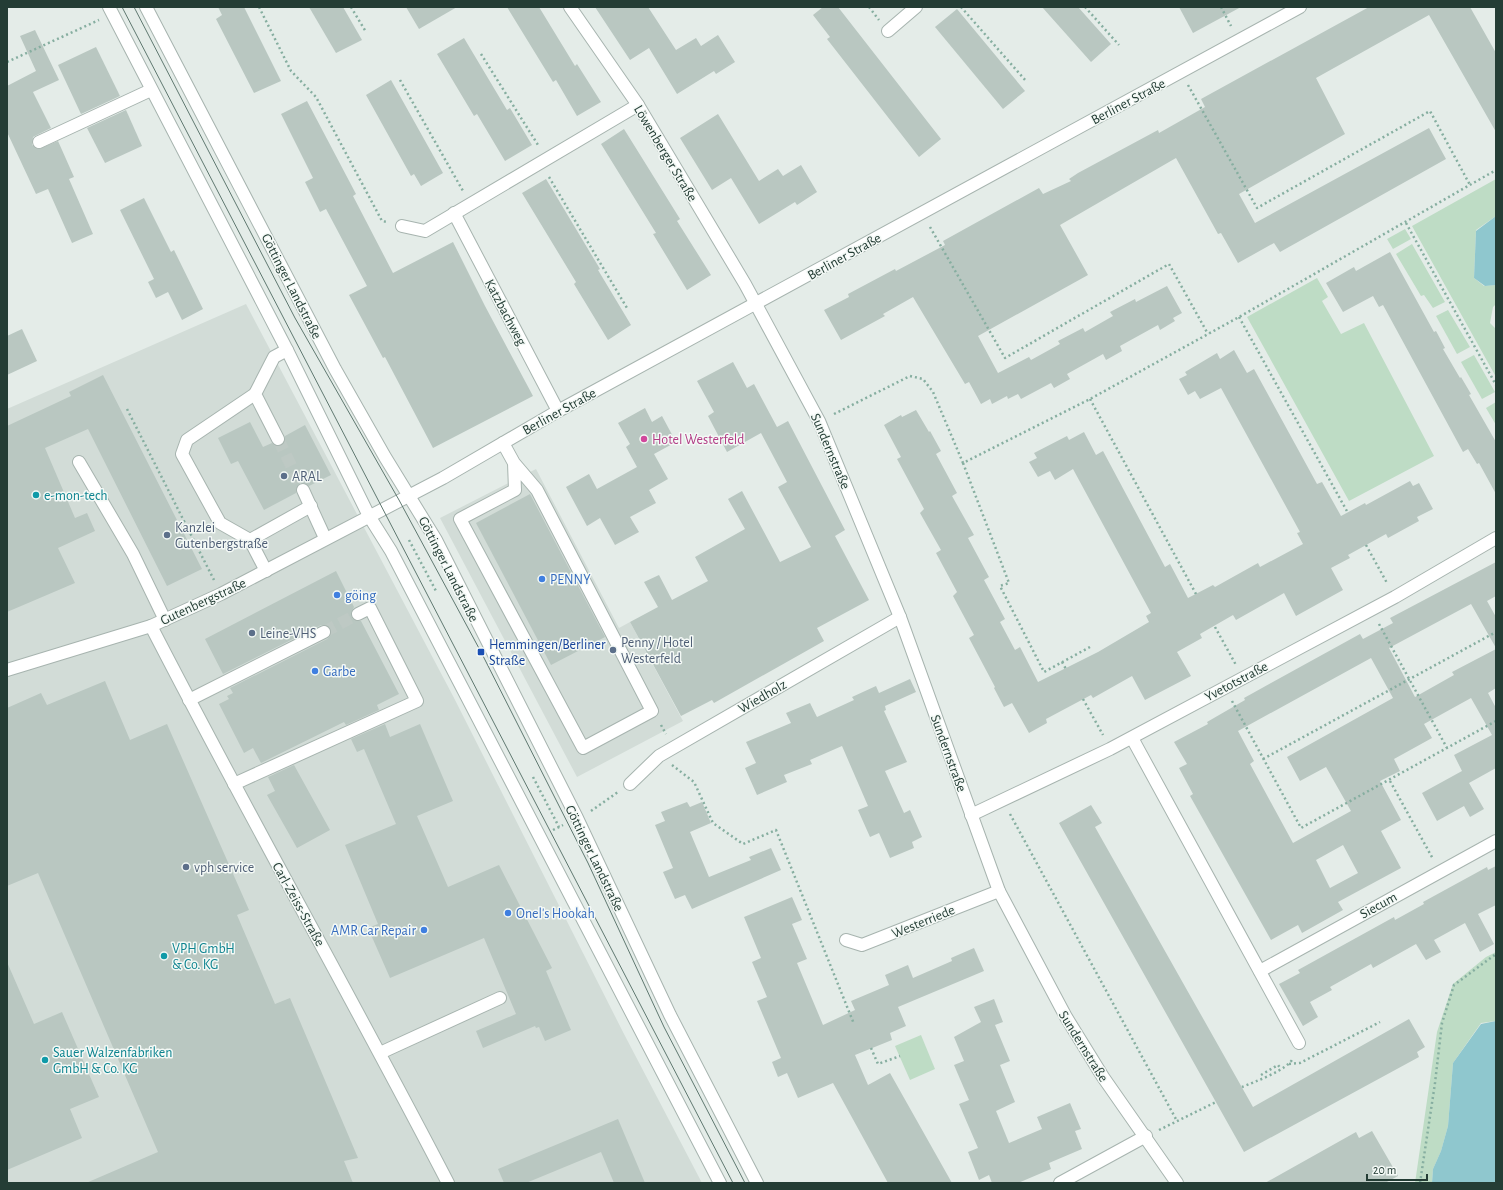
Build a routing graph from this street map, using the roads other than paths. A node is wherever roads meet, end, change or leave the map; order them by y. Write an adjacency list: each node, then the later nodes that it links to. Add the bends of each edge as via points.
1 (146, 7): 21 (street, Göttinger Landstraße, via 335,369)
2 (570, 7): 8 (street, Löwenberger Straße)
3 (916, 7): 6 (street)
4 (1300, 7): 12 (street, Berliner Straße)
5 (111, 11): 7 (street)
6 (888, 31)
7 (151, 90): 9 (street); 13 (street)
8 (638, 105): 10 (street); 12 (street, Löwenberger Straße)
9 (38, 142)
10 (454, 213): 11 (street, via 425,231); 15 (street, Katzbachweg)
11 (402, 226)
12 (755, 304): 15 (street, Berliner Straße); 30 (street, Sundernstraße, via 819,421)
13 (287, 350): 14 (street, via 274,357); 24 (street)
14 (255, 394): 16 (street); 27 (street, via 187,440 182,454 220,523)
15 (558, 411): 17 (street, Berliner Straße)
16 (278, 439)
17 (503, 443): 19 (street); 21 (street, Berliner Straße)
18 (80, 462): 31 (street, via 133,554)
19 (514, 463): 19 (street, via 538,490 652,711 583,748 460,519 515,490)
20 (303, 490): 22 (street)
21 (409, 495): 23 (street, Berliner Straße); 50 (street, Göttinger Landstraße, via 436,540 577,818 670,1015)
22 (311, 506): 25 (street); 27 (street)
23 (388, 506): 24 (street, Gutenbergstraße)
24 (369, 516): 25 (street, Gutenbergstraße); 49 (street, via 391,551 431,627)
25 (325, 538): 28 (street, Gutenbergstraße)
26 (1496, 538): 36 (street, Yvetotstraße, via 1395,597 1370,608)
27 (250, 540): 28 (street)
28 (266, 571): 31 (street, Gutenbergstraße)
29 (358, 614): 37 (street, via 370,608 417,701)
30 (900, 617): 38 (street, Wiedholz, via 659,756); 39 (street, Sundernstraße)
31 (165, 620): 32 (street, Gutenbergstraße)
32 (150, 626): 34 (street, Gutenbergstraße); 35 (street, Carl-Zeiss-Straße)
33 (324, 632): 35 (street)
34 (7, 670)
35 (189, 700): 37 (street, Carl-Zeiss-Straße)
36 (1132, 738): 39 (street, Yvetotstraße); 43 (street)
37 (234, 784): 46 (street, Carl-Zeiss-Straße)
38 (630, 784)
39 (971, 815): 41 (street, Sundernstraße)
40 (1496, 841): 43 (street, Siecum)
41 (999, 890): 42 (street, Westerriede, via 862,945); 47 (street, Sundernstraße, via 1066,1017 1103,1077)
42 (846, 940)
43 (1260, 971): 45 (street)
44 (500, 998): 46 (street)
45 (1299, 1043)
46 (380, 1053): 48 (street, Carl-Zeiss-Straße)
47 (1146, 1136): 51 (street); 52 (street, Sundernstraße)
48 (448, 1183)
49 (720, 1183)
50 (757, 1183)
51 (1060, 1183)
52 (1177, 1183)

